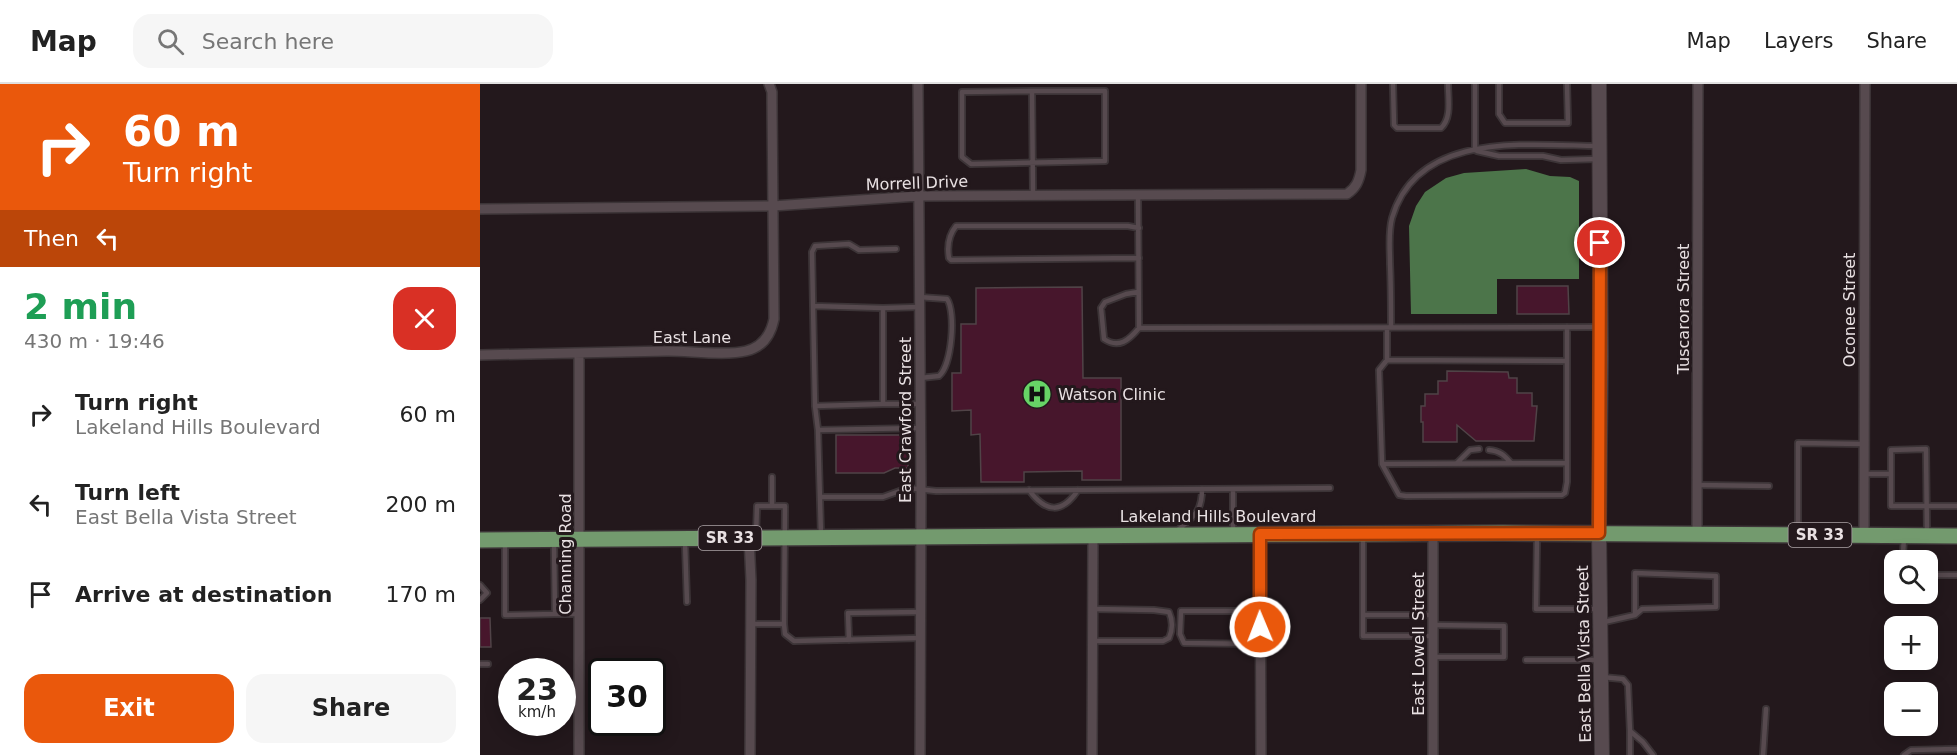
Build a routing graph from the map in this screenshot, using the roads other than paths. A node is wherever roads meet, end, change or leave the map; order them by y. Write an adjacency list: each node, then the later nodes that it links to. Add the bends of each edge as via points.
1 (769, 84): 21 (street)
2 (918, 84): 18 (street, East Crawford Street)
3 (1361, 84): 20 (street, Morrell Drive, via 1360,178 1347,194)
4 (1394, 84): 5 (lane, via 1397,128 1441,128 1448,117)
5 (1448, 84)
6 (1475, 84): 14 (lane)
7 (1499, 84): 8 (lane, via 1498,114 1504,123 1568,123)
8 (1567, 84)
9 (1599, 84): 15 (street, East Bella Vista Street)
10 (1698, 84): 54 (street, Tuscarora Street)
11 (1865, 84): 44 (street, Oconee Street)
12 (1032, 91): 17 (lane); 17 (lane, via 962,92 962,157 971,164); 17 (lane, via 1104,91 1105,149 1105,161)
13 (1554, 146): 14 (lane, via 1498,145); 15 (lane); 16 (lane)
14 (1475, 150): 16 (lane, via 1499,156); 33 (lane, via 1431,165 1412,181 1398,202 1390,235)
15 (1600, 152): 16 (lane); 31 (street, East Bella Vista Street)
16 (1554, 158)
17 (1033, 163): 19 (lane)
18 (918, 196): 19 (street, Morrell Drive); 21 (street, Morrell Drive); 27 (street, East Crawford Street)
19 (1033, 196): 20 (street, Morrell Drive)
20 (1138, 196): 23 (lane)
21 (773, 206): 22 (street, Morrell Drive); 34 (street, East Lane, via 774,319 772,329 758,347 734,352)
22 (480, 209)
23 (1139, 228): 25 (lane); 25 (lane, via 956,226 950,233 948,252 951,260)
24 (896, 249): 28 (lane, via 859,250 849,244 814,246)
25 (1139, 258): 26 (lane)
26 (1138, 292): 32 (lane); 32 (lane, via 1105,302 1101,308 1102,336 1110,343 1120,344)
27 (919, 302): 29 (lane); 38 (street, East Crawford Street); 38 (lane, via 943,297 951,307 950,356 946,368 939,376)
28 (813, 306): 29 (lane); 41 (lane)
29 (883, 308): 39 (lane)
30 (1567, 327): 31 (lane); 33 (lane); 37 (lane)
31 (1601, 327): 69 (street, East Bella Vista Street)
32 (1139, 328): 33 (lane)
33 (1389, 328): 36 (lane)
34 (579, 354): 35 (street, East Lane); 88 (street, Channing Road)
35 (480, 355)
36 (1387, 360): 37 (lane); 50 (lane, via 1379,370)
37 (1567, 361): 49 (lane)
38 (920, 378): 40 (street, East Crawford Street)
39 (884, 404): 40 (lane); 41 (lane)
40 (920, 404): 42 (street, East Crawford Street)
41 (815, 406): 43 (lane)
42 (921, 428): 43 (lane); 57 (street, East Crawford Street)
43 (818, 430): 62 (lane)
44 (1864, 444): 51 (street, Oconee Street); 75 (lane, via 1798,443)
45 (1479, 449): 47 (lane, via 1470,450)
46 (1489, 450): 48 (lane, via 1503,454)
47 (1457, 463): 48 (lane); 50 (lane)
48 (1511, 463): 49 (lane)
49 (1567, 463): 50 (lane, via 1567,490 1562,495 1417,496 1399,495)
50 (1382, 464)
51 (1864, 474): 52 (lane); 77 (street, Oconee Street)
52 (1891, 474): 63 (lane, via 1891,506); 63 (lane, via 1891,450 1926,449)
53 (772, 477): 64 (lane)
54 (1697, 485): 55 (lane); 73 (street, Tuscarora Street)
55 (1769, 486)
56 (1330, 488): 59 (lane)
57 (921, 489): 60 (lane); 62 (lane, via 908,488 883,497); 76 (street, East Crawford Street)
58 (1202, 489): 59 (lane); 61 (lane); 70 (lane, via 1197,514)
59 (1233, 489): 71 (lane)
60 (1029, 490): 61 (lane); 61 (lane, via 1045,506 1059,507 1070,502)
61 (1078, 490)
62 (820, 497): 81 (lane)
63 (1926, 505): 65 (lane); 79 (lane)
64 (772, 506): 82 (lane, via 757,506); 83 (lane, via 785,506)
65 (1957, 506)
66 (1363, 533): 67 (main road, Lakeland Hills Boulevard / SR 33); 72 (main road, Lakeland Hills Boulevard / SR 33); 100 (lane)
67 (1433, 533): 68 (main road, Lakeland Hills Boulevard / SR 33); 103 (street, East Lowell Street)
68 (1537, 533): 69 (main road, Lakeland Hills Boulevard / SR 33); 102 (lane, via 1536,609)
69 (1599, 533): 73 (main road, Lakeland Hills Boulevard / SR 33); 102 (street, East Bella Vista Street)
70 (1173, 534): 71 (main road, Lakeland Hills Boulevard / SR 33); 74 (main road, Lakeland Hills Boulevard / SR 33)
71 (1233, 534): 72 (main road, Lakeland Hills Boulevard / SR 33)
72 (1260, 534): 96 (street)
73 (1697, 534): 75 (main road, Lakeland Hills Boulevard / SR 33)
74 (1093, 535): 76 (main road, Lakeland Hills Boulevard / SR 33); 95 (street)
75 (1798, 535): 77 (main road, Lakeland Hills Boulevard / SR 33)
76 (921, 536): 81 (main road, Lakeland Hills Boulevard / SR 33); 97 (street, East Crawford Street)
77 (1864, 536): 78 (main road, Lakeland Hills Boulevard / SR 33)
78 (1904, 536): 79 (main road, Lakeland Hills Boulevard / SR 33); 89 (lane)
79 (1926, 536): 80 (main road, Lakeland Hills Boulevard / SR 33)
80 (1957, 536)
81 (821, 537): 83 (main road, Lakeland Hills Boulevard / SR 33)
82 (753, 538): 83 (main road, Lakeland Hills Boulevard / SR 33); 84 (main road, Lakeland Hills Boulevard / SR 33); 104 (street)
83 (784, 538): 105 (lane)
84 (685, 539): 88 (main road, Lakeland Hills Boulevard / SR 33); 94 (lane)
85 (480, 540): 86 (main road, Lakeland Hills Boulevard / SR 33)
86 (504, 540): 87 (main road, Lakeland Hills Boulevard / SR 33); 98 (lane, via 505,615)
87 (554, 540): 88 (main road, Lakeland Hills Boulevard / SR 33); 98 (lane)
88 (580, 540): 99 (street, Channing Road)
89 (1903, 550)
90 (1938, 575): 91 (lane)
91 (1957, 575)
92 (480, 585): 93 (lane, via 487,592)
93 (480, 600)
94 (687, 602)
95 (1093, 609): 109 (street); 109 (lane, via 1169,612 1172,632 1164,640)
96 (1260, 611): 110 (street); 110 (lane, via 1181,611 1180,634 1184,643)
97 (920, 612): 107 (street, East Crawford Street); 108 (lane, via 848,613)
98 (555, 614): 99 (lane)
99 (580, 614): 120 (street, Channing Road)
100 (1363, 615): 103 (lane); 106 (lane, via 1363,636)
101 (1635, 615): 101 (lane, via 1642,609 1716,607 1716,576 1635,573); 102 (lane)
102 (1601, 616): 113 (street, East Bella Vista Street)
103 (1433, 620): 106 (street, East Lowell Street); 111 (lane, via 1504,626 1504,657)
104 (751, 624): 105 (lane); 121 (street)
105 (784, 624): 108 (lane, via 785,634 794,641)
106 (1433, 636): 111 (street, East Lowell Street)
107 (920, 638): 108 (lane); 122 (street, East Crawford Street)
108 (849, 640)
109 (1092, 640): 123 (street)
110 (1261, 644): 124 (street)
111 (1433, 657): 125 (street, East Lowell Street)
112 (1526, 660): 113 (lane)
113 (1601, 660): 116 (street, East Bella Vista Street)
114 (480, 664): 115 (lane)
115 (488, 664)
116 (1602, 676): 118 (lane, via 1623,679 1629,685); 126 (street, East Bella Vista Street)
117 (1766, 710): 129 (lane)
118 (1630, 731): 127 (lane); 128 (lane)
119 (1957, 749): 130 (lane, via 1911,750)
120 (579, 755)
121 (750, 755)
122 (920, 755)
123 (1092, 755)
124 (1261, 755)
125 (1433, 755)
126 (1602, 755)
127 (1630, 755)
128 (1653, 755)
129 (1763, 755)
130 (1904, 755)

